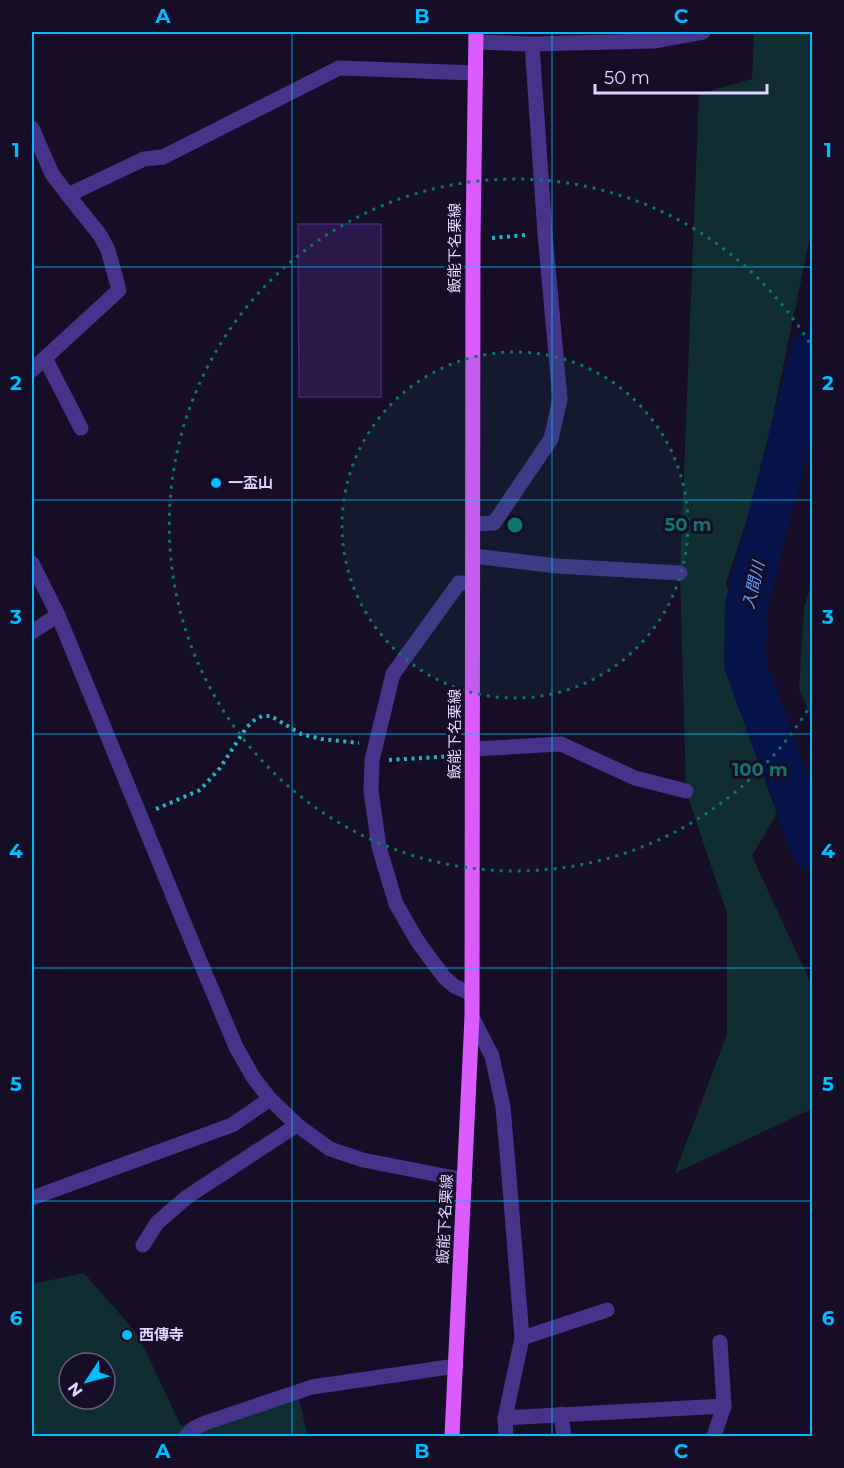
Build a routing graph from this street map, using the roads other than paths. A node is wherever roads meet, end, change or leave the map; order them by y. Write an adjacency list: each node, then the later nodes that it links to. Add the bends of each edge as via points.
1 (703, 32): 3 (street, via 654,41)
2 (476, 37): 3 (street); 4 (main road, 飯能下名栗線)
3 (531, 44): 10 (street, via 560,399 551,439 494,523)
4 (476, 73): 6 (street, via 339,68 163,157 144,159); 10 (main road, 飯能下名栗線)
5 (32, 128): 6 (street, via 51,174)
6 (68, 195): 7 (street, via 100,235 119,290)
7 (45, 358): 8 (street); 9 (street)
8 (32, 370)
9 (81, 428)
10 (473, 524): 11 (main road, 飯能下名栗線)
11 (473, 556): 13 (street, via 557,566); 14 (main road, 飯能下名栗線)
12 (32, 563): 15 (street)
13 (680, 573)
14 (473, 582): 17 (main road, 飯能下名栗線); 19 (street, via 459,583 393,674 375,744 371,791 379,847 396,904 444,977)
15 (58, 615): 16 (street); 21 (street, via 236,1047)
16 (32, 632)
17 (473, 752): 18 (street, via 561,744 635,778); 19 (main road, 飯能下名栗線)
18 (686, 790)
19 (472, 994): 20 (main road, 飯能下名栗線)
20 (472, 1017): 23 (main road, 飯能下名栗線); 27 (street, via 492,1056 503,1107)
21 (270, 1099): 22 (street); 24 (street, via 232,1125)
22 (297, 1125): 23 (street, via 330,1149 363,1160); 25 (street, via 187,1197 157,1223)
23 (465, 1180): 29 (main road, 飯能下名栗線)
24 (32, 1198)
25 (143, 1245)
26 (607, 1310): 27 (street)
27 (522, 1338): 32 (street)
28 (720, 1342): 30 (street)
29 (456, 1366): 33 (street, via 312,1387 205,1423); 34 (main road, 飯能下名栗線)
30 (724, 1406): 31 (street); 37 (street)
31 (561, 1414): 32 (street); 36 (street)
32 (506, 1418): 35 (street)
33 (186, 1437)
34 (452, 1437)
35 (506, 1437)
36 (564, 1437)
37 (714, 1437)

